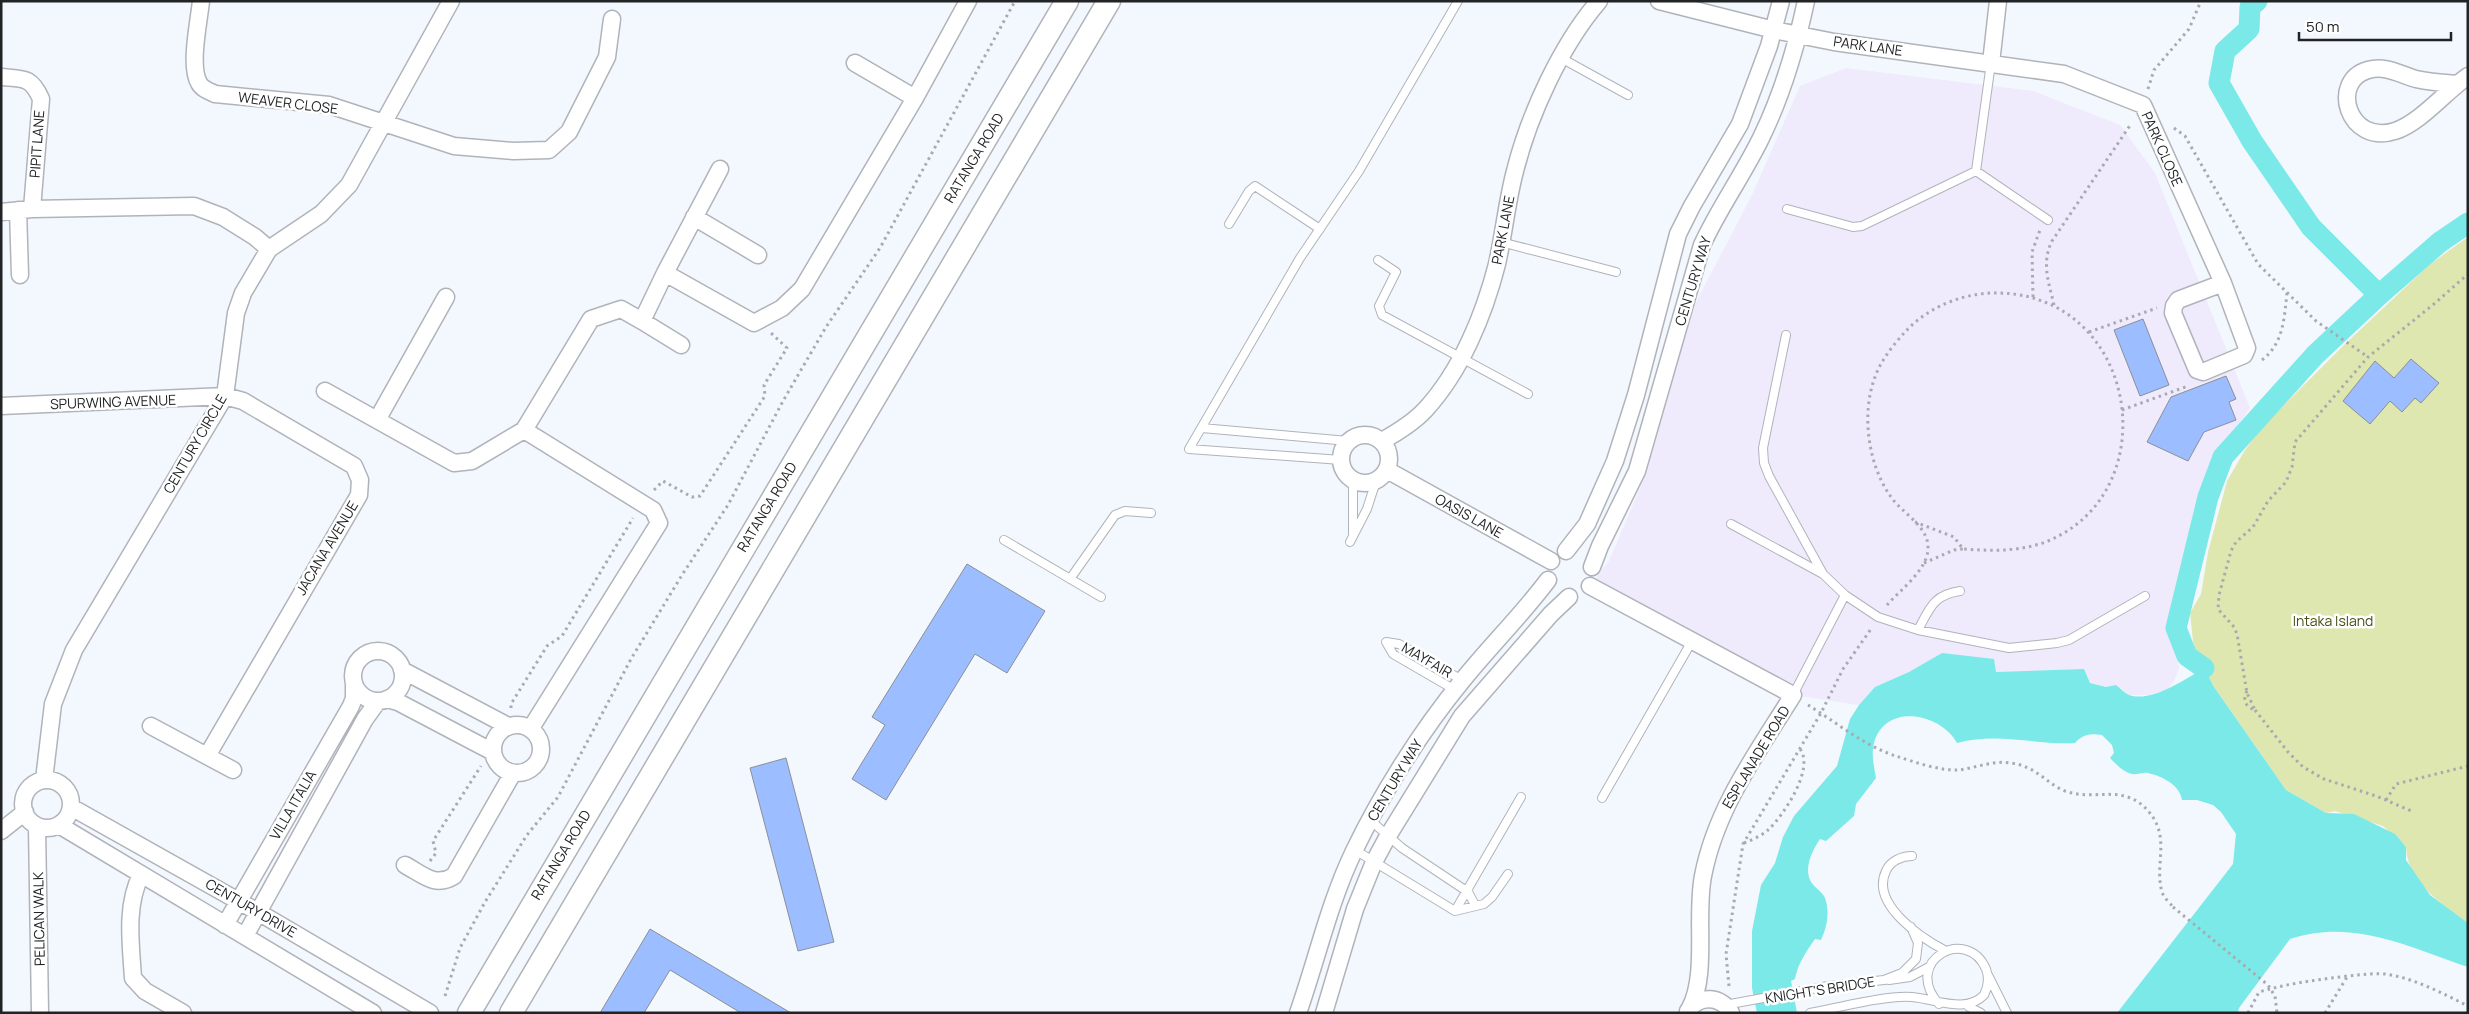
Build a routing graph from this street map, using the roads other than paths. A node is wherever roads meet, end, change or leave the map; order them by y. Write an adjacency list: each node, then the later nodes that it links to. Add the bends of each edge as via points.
1 (200, 1): 22 (street, WEAVER CLOSE, via 195,63 199,84 204,89 214,94 328,105)
2 (451, 1): 22 (street)
3 (968, 1): 21 (street)
4 (1067, 1): 124 (main road, RATANGA ROAD)
5 (1109, 1): 125 (main road)
6 (1458, 1): 30 (lane, via 1359,171)
7 (1599, 1): 15 (street, PARK LANE)
8 (1659, 1): 13 (street, PARK LANE)
9 (1781, 1): 13 (street, CENTURY WAY)
10 (1806, 1): 14 (street, CENTURY WAY)
11 (1998, 1): 16 (street)
12 (612, 19): 22 (street, via 607,57 569,132 549,150 513,151 454,146)
13 (1774, 30): 14 (street, PARK LANE); 61 (street, CENTURY WAY, via 1740,124 1678,234 1636,395 1615,461 1587,524)
14 (1799, 36): 16 (street, PARK LANE); 63 (street, CENTURY WAY, via 1761,138 1714,218 1702,245 1636,471)
15 (1561, 58): 20 (lane); 31 (street, PARK LANE, via 1520,153)
16 (1991, 62): 24 (lane); 38 (street, PARK CLOSE, via 2064,74 2143,105)
17 (855, 63): 21 (street)
18 (1, 77): 26 (street, PIPIT LANE, via 27,80 35,86 41,99)
19 (2463, 80): 19 (street, via 2410,124 2395,131 2377,134 2362,128 2356,124 2348,108 2348,91 2355,78 2378,68 2416,79)
20 (1628, 96)
21 (915, 98): 36 (street, via 802,288 782,308 754,323)
22 (384, 122): 32 (street, via 349,184 335,201)
23 (720, 169): 27 (street)
24 (1976, 172): 25 (lane, via 1862,226 1853,227); 28 (lane)
25 (1787, 209)
26 (17, 210): 32 (street, via 194,206 223,217); 37 (street, PIPIT LANE)
27 (694, 217): 33 (street); 36 (street)
28 (2048, 220)
29 (1229, 224): 30 (lane, via 1255,186)
30 (1320, 229): 49 (lane)
31 (1501, 242): 35 (lane); 43 (street, PARK LANE, via 1486,301)
32 (269, 249): 46 (street, CENTURY CIRCLE, via 243,293 236,313)
33 (758, 255)
34 (1378, 260): 43 (lane, via 1396,270 1379,306 1380,312)
35 (1616, 272)
36 (664, 273): 40 (street)
37 (20, 275)
38 (2223, 283): 38 (street, PARK CLOSE, via 2178,300 2174,306 2173,314 2197,370 2203,372 2247,351)
39 (446, 297): 48 (street)
40 (642, 321): 42 (street); 50 (street, via 621,309 591,319)
41 (1786, 335): 64 (lane, via 1764,448 1764,463 1768,476)
42 (681, 345)
43 (1461, 356): 45 (lane); 52 (street, PARK LANE, via 1425,409 1404,428)
44 (325, 391): 48 (street)
45 (1528, 394)
46 (225, 396): 47 (street, SPURWING AVENUE); 84 (street, JACANA AVENUE, via 243,401 354,466 360,487 359,495); 87 (street, CENTURY CIRCLE, via 74,650 53,704)
47 (1, 406)
48 (377, 420): 50 (street, via 454,463 472,461)
49 (1202, 428): 51 (lane); 53 (lane, via 1189,449)
50 (524, 430): 82 (street, via 653,510 659,523)
51 (1348, 441): 52 (street, via 1362,434); 53 (street)
52 (1382, 441): 54 (street, via 1390,455)
53 (1341, 460): 55 (street, via 1346,475)
54 (1382, 475): 55 (street, via 1368,483); 58 (lane); 62 (street, OASIS LANE)
55 (1353, 480): 58 (lane)
56 (1151, 513): 65 (lane, via 1125,511 1115,515)
57 (1731, 524): 64 (lane)
58 (1353, 533): 60 (lane)
59 (1004, 540): 65 (lane)
60 (1350, 542)
61 (1566, 551): 62 (street); 63 (street, via 1581,554)
62 (1551, 562): 66 (street)
63 (1592, 567): 67 (street)
64 (1823, 574): 69 (lane)
65 (1070, 579): 71 (lane)
66 (1548, 580): 72 (street, via 1557,593); 77 (street, CENTURY WAY)
67 (1590, 586): 72 (street, via 1581,594); 74 (street, ESPLANADE ROAD)
68 (1960, 591): 73 (lane, via 1945,593 1937,599)
69 (1845, 595): 73 (lane, via 1878,617); 78 (lane)
70 (2145, 596): 73 (lane, via 2081,634 2057,644 2009,648)
71 (1101, 597)
72 (1569, 597): 96 (street, CENTURY WAY, via 1462,716)
73 (1918, 630)
74 (1692, 641): 78 (street, ESPLANADE ROAD); 89 (lane)
75 (402, 670): 76 (street, via 390,654 371,652 356,664); 79 (street, via 400,688); 80 (street)
76 (354, 683): 79 (street, via 363,696); 104 (street, VILLA ITALIA, via 351,706)
77 (1458, 685): 77 (lane, MAYFAIR, via 1393,654 1386,642 1402,645); 92 (street, CENTURY WAY, via 1414,747)
78 (1793, 695): 112 (street, ESPLANADE ROAD, via 1718,822 1703,876)
79 (382, 700): 83 (street, via 398,702); 107 (street, VILLA ITALIA, via 365,718)
80 (505, 724): 82 (street); 83 (street)
81 (151, 726): 84 (street)
82 (531, 728): 86 (street, via 540,739 540,758 526,772)
83 (490, 751): 86 (street, via 496,762)
84 (207, 756): 85 (street)
85 (233, 770)
86 (513, 773): 100 (street, via 454,876 437,882)
87 (44, 780): 90 (street, via 55,781 64,787 70,796); 91 (street, via 26,792)
88 (1521, 796): 103 (lane)
89 (1602, 798)
90 (71, 807): 93 (street); 104 (street, CENTURY DRIVE)
91 (25, 812): 94 (street); 95 (street)
92 (1370, 820): 96 (lane); 97 (street, CENTURY WAY)
93 (59, 825): 94 (street); 102 (street, CENTURY DRIVE)
94 (37, 826): 120 (street, PELICAN WALK)
95 (1, 831)
96 (1388, 836): 99 (street, CENTURY WAY); 103 (lane)
97 (1355, 850): 99 (lane); 126 (street, CENTURY WAY, via 1336,893)
98 (1912, 856): 109 (lane, via 1890,864 1883,881 1885,898)
99 (1374, 862): 106 (lane); 127 (street, CENTURY WAY, via 1345,939)
100 (405, 865)
101 (1508, 874): 105 (lane, via 1492,897 1484,904)
102 (141, 875): 108 (street, CENTURY DRIVE); 121 (street, via 131,904 133,978 145,991)
103 (1468, 892): 105 (lane); 106 (lane)
104 (238, 901): 107 (street, CENTURY DRIVE); 108 (street, VILLA ITALIA)
105 (1474, 905): 106 (lane)
106 (1455, 911)
107 (258, 912): 110 (street, VILLA ITALIA); 123 (street, CENTURY DRIVE)
108 (225, 925): 110 (street, CENTURY DRIVE)
109 (1911, 927): 111 (lane, via 1930,944); 115 (lane, KNIGHT'S BRIDGE, via 1918,943 1916,959 1902,973)
110 (245, 936): 122 (street, CENTURY DRIVE)
111 (1946, 951): 113 (lane, KNIGHT'S BRIDGE); 114 (lane, via 1962,950 1976,955)
112 (1699, 958): 117 (street, ESPLANADE ROAD, via 1704,976); 119 (street, ESPLANADE ROAD, via 1698,988)
113 (1929, 967): 115 (lane, KNIGHT'S BRIDGE, via 1910,977); 116 (lane, via 1926,981 1930,994)
114 (1987, 973): 118 (lane, via 1985,994); 130 (lane)
115 (1884, 980): 117 (lane, KNIGHT'S BRIDGE)
116 (1939, 1004): 118 (lane, KNIGHT'S BRIDGE, via 1959,1010); 128 (lane, KNIGHT'S BRIDGE, via 1909,997)
117 (1728, 1006): 119 (street, via 1704,1000)
118 (1969, 1008): 129 (lane, KNIGHT'S BRIDGE)
119 (1689, 1010)
120 (40, 1013)
121 (183, 1013)
122 (372, 1013)
123 (430, 1013)
124 (469, 1013)
125 (511, 1013)
126 (1298, 1013)
127 (1324, 1013)
128 (1810, 1013)
129 (1981, 1013)
130 (2007, 1013)

